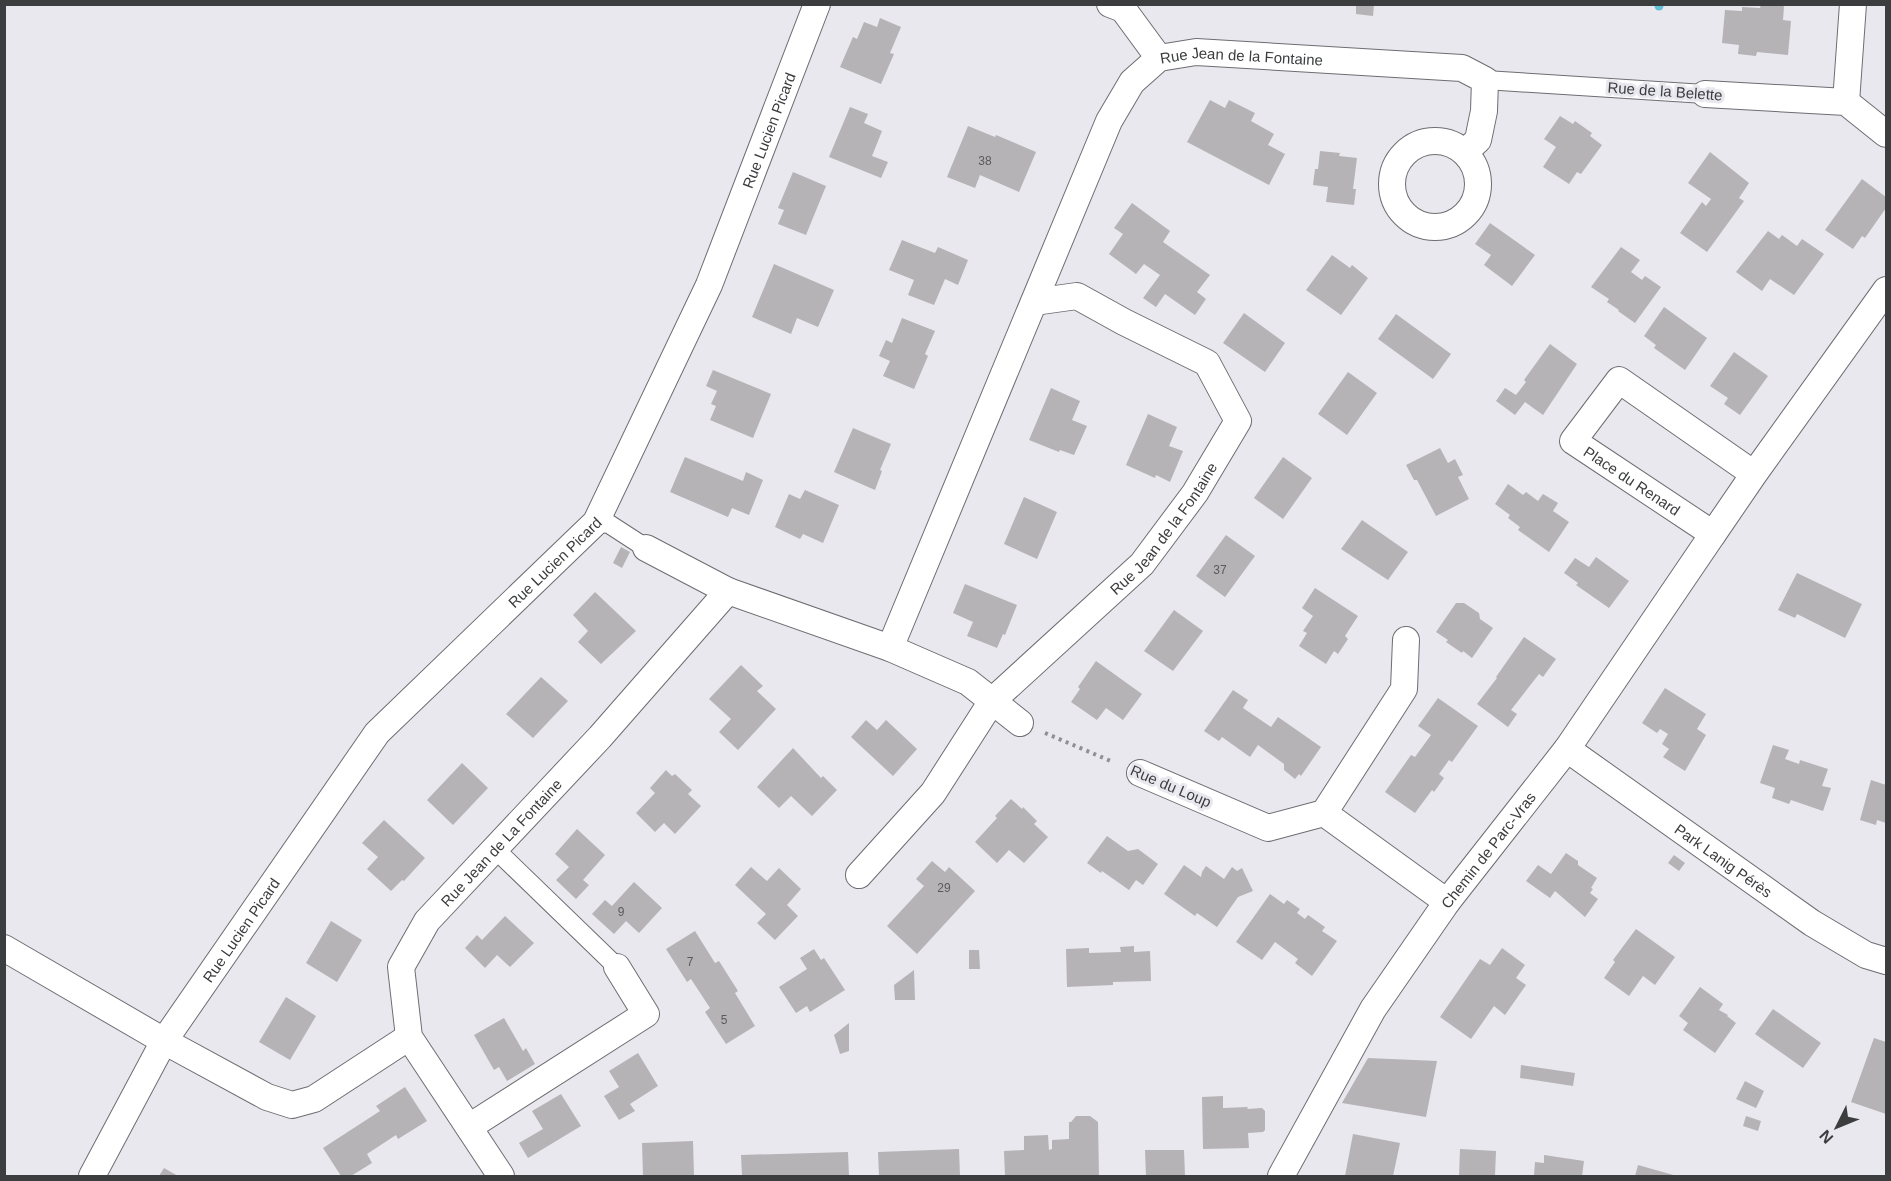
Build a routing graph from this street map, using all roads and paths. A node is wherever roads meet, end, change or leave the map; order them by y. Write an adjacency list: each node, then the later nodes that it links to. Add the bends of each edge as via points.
1 (817, 4): 13 (street, Rue Lucien Picard, via 710,285)
2 (1110, 4): 4 (street, Rue Jean de La Fontaine, via 1123,9)
3 (1853, 4): 7 (street)
4 (1159, 58): 5 (street, Rue Jean de la Fontaine, via 1196,52 1462,69); 11 (street, Rue Jean de la Fontaine, via 1132,82 1109,121)
5 (1485, 80): 6 (street, Rue de la Belette); 9 (street, via 1478,140)
6 (1705, 94): 7 (street, Rue de la Belette)
7 (1845, 102): 8 (street)
8 (1887, 134)
9 (1465, 152)
10 (1887, 290): 12 (street)
11 (1034, 302): 18 (street, Rue Jean de la Fontaine); 19 (street, Rue Jean de la Fontaine, via 1077,296 1207,363 1238,421 1195,493 1142,564)
12 (1754, 474): 14 (street); 14 (street, Place du Renard, via 1619,380 1573,441)
13 (596, 522): 15 (street, via 609,524); 31 (street, Rue Lucien Picard, via 377,733)
14 (1713, 534): 21 (street, Chemin de Parc-Vras)
15 (646, 549): 16 (street)
16 (728, 591): 18 (street); 24 (street, Rue Jean de La Fontaine, via 600,737)
17 (1406, 640): 23 (street, via 1404,689)
18 (890, 648): 19 (street, via 968,682)
19 (992, 701): 20 (street); 25 (street, Rue Jean de la Fontaine, via 933,793)
20 (1020, 723): 22 (path, Rue du Loup)
21 (1567, 748): 26 (street, Chemin de Parc-Vras); 28 (street, Park Lanig Pérès, via 1812,923 1866,955)
22 (1140, 773): 23 (street, Rue du Loup, via 1268,828)
23 (1324, 813): 26 (street)
24 (495, 848): 29 (street); 30 (street, Rue Jean de La Fontaine, via 427,921 401,967)
25 (859, 875)
26 (1447, 902): 35 (street, Chemin de Parc-Vras, via 1373,1009)
27 (4, 948): 31 (street)
28 (1887, 961)
29 (617, 967): 32 (street, via 646,1014)
30 (409, 1037): 31 (street, via 314,1099 292,1105 267,1097); 32 (street, Rue Jean de La Fontaine)
31 (164, 1041): 33 (street, Rue Lucien Picard)
32 (469, 1127): 34 (street, Rue Jean de La Fontaine)
33 (92, 1176)
34 (501, 1176)
35 (1281, 1176)

